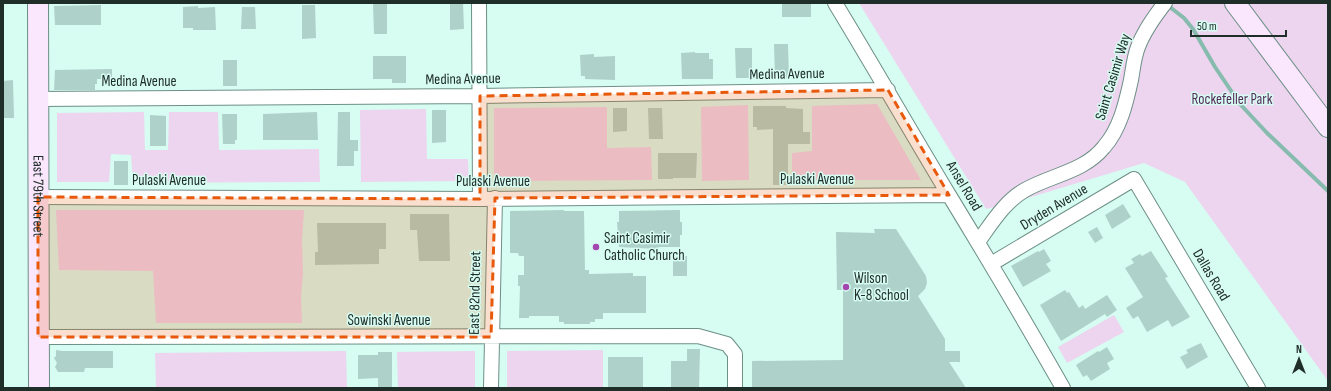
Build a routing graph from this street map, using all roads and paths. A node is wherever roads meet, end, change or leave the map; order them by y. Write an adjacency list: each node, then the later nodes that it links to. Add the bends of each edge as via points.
1 (38, 3): 8 (main road, East 79th Street)
2 (479, 3): 7 (street)
3 (835, 3): 6 (street, Ansel Road)
4 (1165, 3): 15 (street, Saint Casimir Way, via 1147,28 1138,47 1123,111 1106,146 1084,165 1017,195)
5 (1235, 3): 9 (main road)
6 (888, 90): 7 (street, Medina Avenue); 11 (street, Ansel Road)
7 (480, 96): 8 (street, Medina Avenue); 14 (street)
8 (38, 99): 12 (main road, East 79th Street)
9 (1328, 127)
10 (1134, 179): 16 (street, Dryden Avenue); 23 (street, Dallas Road)
11 (949, 195): 13 (street, Pulaski Avenue); 15 (street, Ansel Road)
12 (38, 197): 14 (street, Pulaski Avenue); 17 (main road, East 79th Street)
13 (495, 198): 14 (street, Pulaski Avenue); 18 (street, East 82nd Street)
14 (480, 199)
15 (978, 242): 16 (street, Ansel Road)
16 (991, 264): 22 (street, Ansel Road)
17 (38, 337): 18 (street, Sowinski Avenue); 19 (main road, East 79th Street)
18 (491, 337): 20 (street, East 82nd Street); 21 (street, Sowinski Avenue, via 698,336 727,344 735,354)
19 (39, 388)
20 (491, 388)
21 (735, 388)
22 (1063, 388)
23 (1258, 388)

